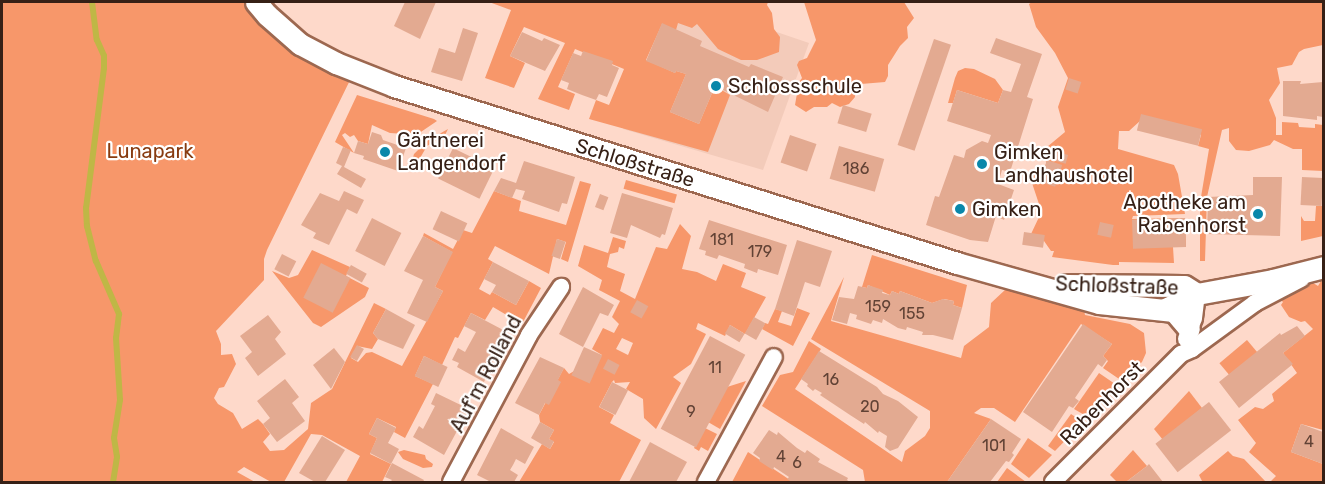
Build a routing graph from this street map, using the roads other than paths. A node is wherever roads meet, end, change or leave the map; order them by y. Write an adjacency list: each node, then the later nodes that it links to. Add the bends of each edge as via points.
1 (256, 2): 3 (street, Schloßstraße, via 300,44 376,79 648,168 957,263)
2 (1323, 267): 5 (street, Schloßstraße); 8 (street, Rabenhorst, via 1255,303)
3 (1035, 283): 5 (street, Schloßstraße, via 1184,286); 6 (street, Schloßstraße, via 1113,306)
4 (561, 287): 10 (street, Auf'm Rolland, via 529,335)
5 (1197, 294): 6 (street, Schloßstraße); 7 (street, Rabenhorst)
6 (1165, 309): 7 (street, Schloßstraße, via 1178,313)
7 (1190, 329): 8 (street, Rabenhorst)
8 (1181, 354): 12 (street, Rabenhorst)
9 (774, 357): 11 (street)
10 (452, 483)
11 (706, 483)
12 (1053, 483)

